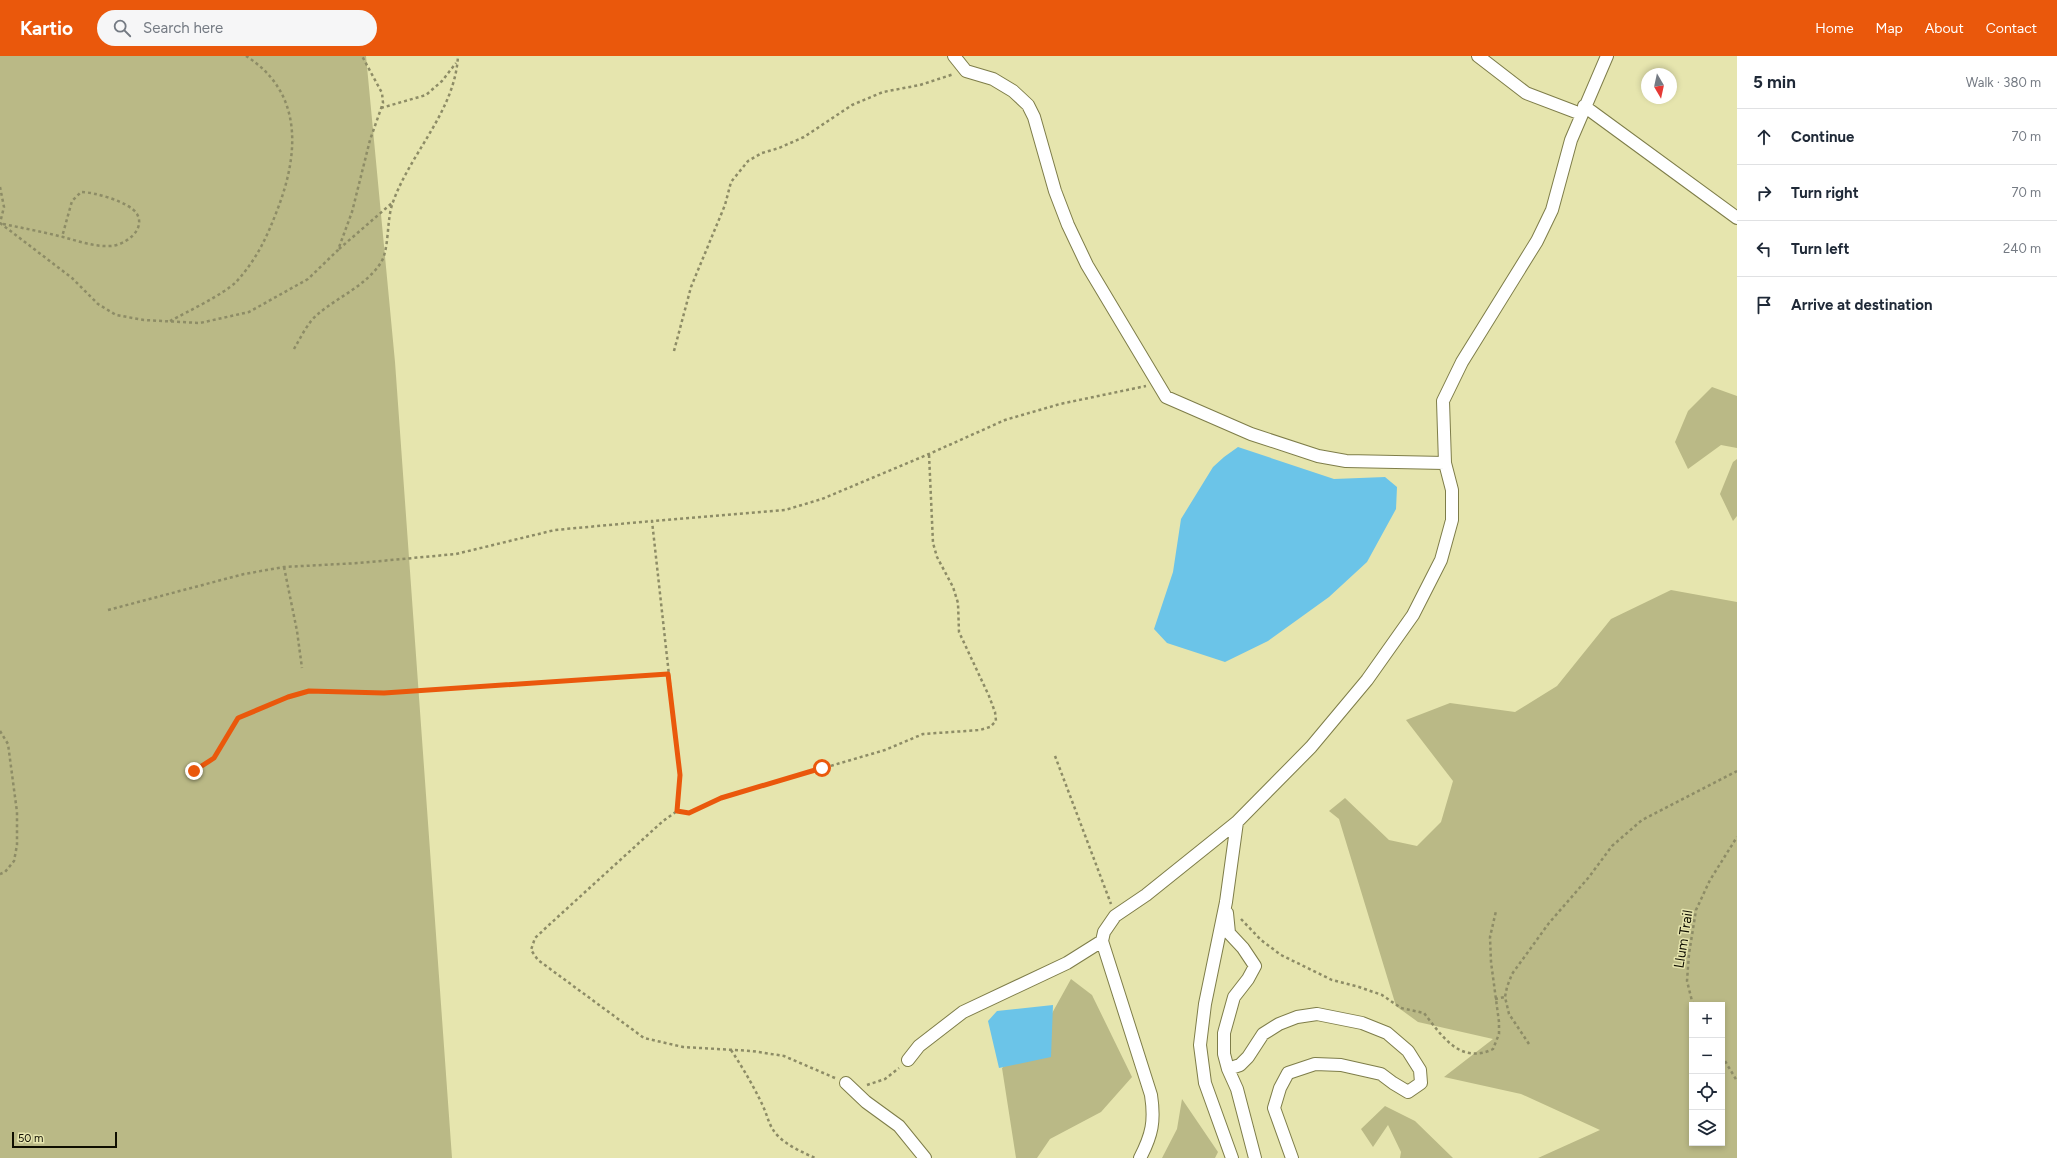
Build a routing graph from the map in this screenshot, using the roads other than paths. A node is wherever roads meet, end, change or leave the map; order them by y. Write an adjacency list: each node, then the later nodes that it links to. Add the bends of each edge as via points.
1 (954, 56): 6 (street, via 966,71 993,79 1013,91 1028,105 1068,225 1087,265 1166,397 1251,434 1318,456 1346,461)
2 (1478, 56): 4 (street, via 1526,94)
3 (1607, 56): 4 (street)
4 (1583, 110): 5 (street); 6 (street, via 1571,140 1552,210 1537,241 1462,362 1443,401)
5 (1737, 218)
6 (1445, 463): 7 (street, via 1452,490 1452,520 1441,560 1413,615 1367,680 1311,747)
7 (1237, 822): 8 (street); 9 (street, via 1146,895 1115,916 1104,932)
8 (1226, 902): 11 (street, via 1229,933 1244,948 1255,966 1234,998 1224,1032 1224,1054); 15 (street, via 1205,1004 1200,1045 1205,1083)
9 (1102, 941): 10 (street, via 1067,964 963,1012 919,1046); 14 (street, via 1151,1095 1154,1115 1150,1140)
10 (908, 1060)
11 (1228, 1069): 16 (street, via 1238,1089); 17 (street, via 1240,1065 1263,1034 1278,1024 1297,1017 1317,1014 1362,1023 1387,1034 1408,1051 1420,1070 1421,1083 1408,1092 1381,1074 1341,1065 1314,1064 1288,1073 1274,1108)
12 (846, 1083): 13 (street, via 866,1102 900,1126)
13 (925, 1158)
14 (1140, 1158)
15 (1232, 1158)
16 (1255, 1158)
17 (1292, 1158)

